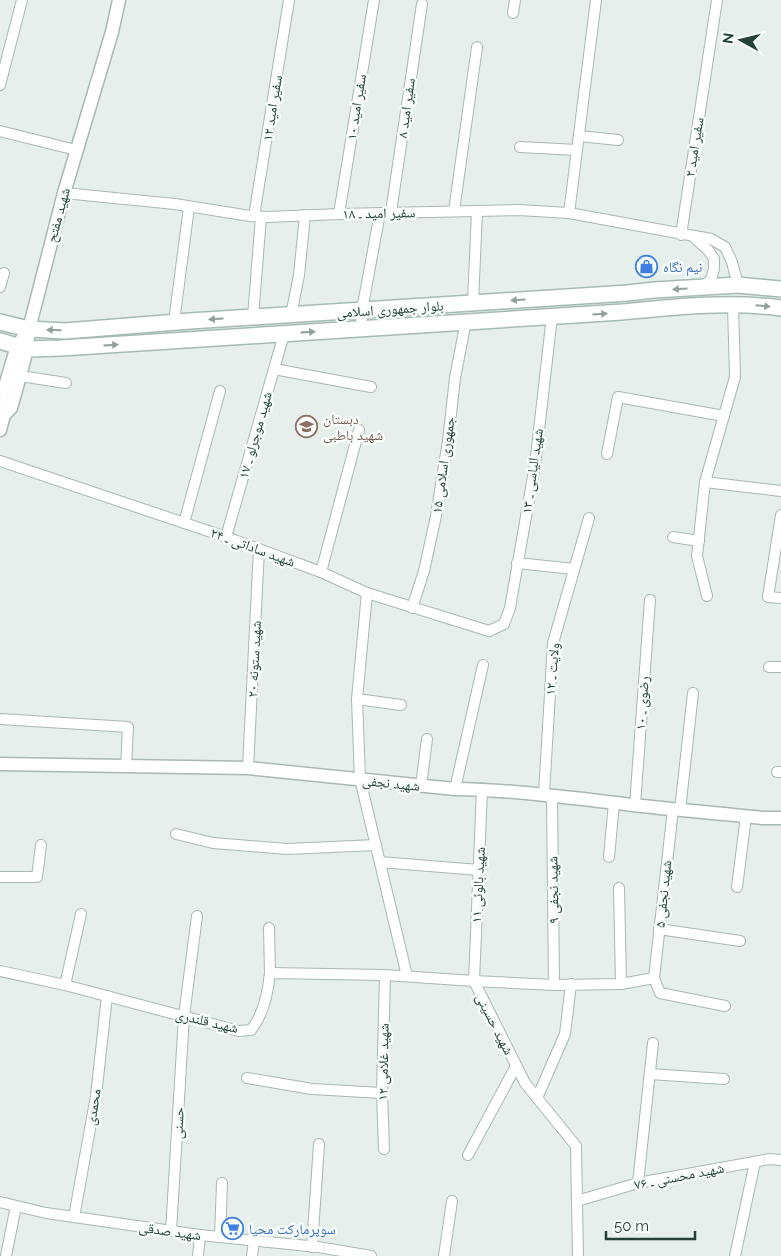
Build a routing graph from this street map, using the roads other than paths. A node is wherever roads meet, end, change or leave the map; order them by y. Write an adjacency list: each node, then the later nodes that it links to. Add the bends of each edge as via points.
1 (22, 0): 11 (street)
2 (119, 0): 16 (street, شهید مفتح)
3 (289, 0): 27 (street, سفیر امید ۱۲)
4 (374, 0): 25 (street, سفیر امید ۱۰)
5 (515, 0): 9 (street)
6 (596, 0): 13 (street)
7 (717, 0): 28 (street, سفیر امید ۲)
8 (422, 4): 22 (street, سفیر امید ۸)
9 (513, 13)
10 (477, 47): 20 (street)
11 (0, 85)
12 (0, 131): 16 (street)
13 (579, 136): 14 (street); 17 (street)
14 (618, 140)
15 (520, 146): 17 (street)
16 (76, 150): 18 (street, شهید مفتح)
17 (577, 150): 24 (street)
18 (64, 193): 19 (street, سفیر امید ـ ۱۸); 48 (street, شهید مفتح)
19 (189, 207): 27 (street, سفیر امید ـ ۱۸); 46 (street)
20 (454, 211): 21 (street, سفیر امید ـ ۱۸); 22 (street, سفیر امید ـ ۱۸)
21 (477, 211): 24 (street, سفیر امید ـ ۱۸); 36 (street)
22 (391, 212): 23 (street, سفیر امید ـ ۱۸)
23 (380, 213): 25 (street, سفیر امید ـ ۱۸); 40 (street)
24 (569, 213): 28 (street, سفیر امید ـ ۱۸)
25 (339, 214): 26 (street, سفیر امید ـ ۱۸)
26 (305, 215): 27 (street, سفیر امید ـ ۱۸); 41 (street)
27 (258, 216): 43 (street, سفیر امید ۱۲)
28 (681, 235): 29 (street, سفیر امید ـ ۱۸)
29 (694, 237): 31 (street, سفیر امید ـ ۱۸, via 725,247); 33 (street, via 714,259 712,280)
30 (4, 273): 32 (street)
31 (738, 285): 33 (main road, بلوار جمهوری اسلامی); 34 (main road, بلوار جمهوری اسلامی)
32 (0, 287)
33 (700, 288): 35 (main road, بلوار جمهوری اسلامی, one-way to 35)
34 (781, 289)
35 (654, 290): 36 (main road, بلوار جمهوری اسلامی, one-way to 36); 39 (main road)
36 (472, 303): 40 (main road, بلوار جمهوری اسلامی)
37 (733, 304): 38 (main road, بلوار جمهوری اسلامی, one-way to 38); 39 (main road, بلوار جمهوری اسلامی); 58 (street, via 735,376)
38 (781, 308)
39 (654, 309): 42 (main road, بلوار جمهوری اسلامی, one-way to 39)
40 (362, 310): 41 (main road, بلوار جمهوری اسلامی); 47 (street)
41 (291, 315): 43 (main road, بلوار جمهوری اسلامی)
42 (552, 316): 44 (main road, بلوار جمهوری اسلامی); 72 (street, شهید الیاسی ـ ۱۳, via 535,465)
43 (253, 317): 46 (main road, بلوار جمهوری اسلامی, one-way to 46)
44 (466, 321): 47 (main road, بلوار جمهوری اسلامی); 79 (street, جمهوری اسلامی ۱۵, via 436,516)
45 (0, 322): 48 (main road, بلوار جمهوری اسلامی)
46 (174, 322): 48 (main road, بلوار جمهوری اسلامی, one-way to 48, via 65,331)
47 (361, 328): 49 (main road, بلوار جمهوری اسلامی, one-way to 47)
48 (29, 329): 51 (street, شهید مفتح)
49 (284, 334): 51 (main road, بلوار جمهوری اسلامی, one-way to 49, via 113,345); 52 (street, شهید موجرلو ـ ۱۷)
50 (0, 341): 51 (main road, بلوار جمهوری اسلامی)
51 (22, 347): 53 (street, شهید مفتح); 57 (street, via 0,403)
52 (274, 369): 55 (street); 68 (street, شهید موجرلو ـ ۱۷)
53 (20, 376): 54 (street); 57 (street, شهید مفتح, via 11,408)
54 (66, 384)
55 (371, 387)
56 (220, 391): 67 (street)
57 (2, 414): 59 (street, شهید مفتح)
58 (724, 416): 61 (street, via 618,397); 63 (street)
59 (0, 430)
60 (359, 430): 74 (street)
61 (607, 454)
62 (0, 461): 67 (street, شهید ساداتی ـ ۲۴)
63 (705, 482): 64 (street); 70 (street)
64 (781, 491)
65 (781, 515): 77 (street, via 768,597)
66 (590, 518): 73 (street, ولایت ـ ۱۲)
67 (184, 523): 68 (street, شهید ساداتی ـ ۲۴)
68 (226, 537): 71 (street, شهید ساداتی ـ ۲۴)
69 (673, 537): 70 (street)
70 (699, 540): 76 (street, via 697,556)
71 (259, 549): 74 (street, شهید ساداتی ـ ۲۴); 91 (street, شهید ستونه ۲۰)
72 (517, 564): 73 (street); 80 (street, شهید الیاسی ـ ۱۳)
73 (574, 569): 96 (street, ولایت ـ ۱۲, via 552,643)
74 (321, 572): 75 (street, شهید ساداتی ـ ۲۴)
75 (367, 593): 79 (street, شهید ساداتی ـ ۲۴); 85 (street)
76 (707, 596)
77 (781, 598)
78 (650, 600): 98 (street, رضوی ـ ۱۰)
79 (412, 608): 80 (street, شهید ساداتی ـ ۲۴, via 488,631)
80 (504, 624)
81 (483, 666): 94 (street)
82 (769, 667): 83 (street)
83 (781, 668)
84 (693, 693): 99 (street, شهید نجفی ۵)
85 (357, 699): 86 (street); 92 (street)
86 (401, 705)
87 (0, 720): 90 (street, via 128,727)
88 (427, 738): 93 (street)
89 (0, 764): 90 (street, شهید نجفی)
90 (126, 767): 91 (street, شهید نجفی)
91 (248, 768): 92 (street, شهید نجفی)
92 (360, 779): 93 (street, شهید نجفی); 104 (street)
93 (421, 786): 94 (street, شهید نجفی)
94 (455, 789): 95 (street, شهید نجفی)
95 (482, 790): 96 (street, شهید نجفی); 107 (street, شهید بالوئی ۱۱)
96 (548, 795): 97 (street, شهید نجفی); 125 (street, شهید نجفی ۹)
97 (614, 803): 98 (street, شهید نجفی); 105 (street)
98 (635, 805): 99 (street, شهید نجفی)
99 (676, 809): 100 (street, شهید نجفی); 114 (street, شهید نجفی ۵)
100 (746, 816): 101 (street, شهید نجفی); 109 (street)
101 (781, 818)
102 (176, 834): 104 (street, via 213,843 287,849)
103 (41, 845): 108 (street, via 37,877)
104 (376, 846): 106 (street)
105 (610, 857)
106 (380, 862): 107 (street); 119 (street)
107 (479, 870): 121 (street, شهید بالوئی ۱۱)
108 (0, 877)
109 (737, 887)
110 (619, 888): 123 (street)
111 (81, 914): 124 (street)
112 (197, 916): 128 (street, حسنی)
113 (269, 928): 117 (street)
114 (659, 929): 115 (street); 120 (street, شهید نجفی ۵)
115 (740, 941)
116 (0, 971): 124 (street, شهید قلندری)
117 (270, 973): 118 (street); 128 (street, شهید قلندری, via 264,1006 251,1030)
118 (385, 975): 119 (street); 134 (street, شهید غلامی ۱۲)
119 (407, 976): 121 (street, شهید حسینی)
120 (654, 978): 123 (street); 127 (street, via 660,993)
121 (474, 981): 125 (street); 130 (street, شهید حسینی)
122 (570, 984): 123 (street); 125 (street); 135 (street, via 565,1034)
123 (621, 984)
124 (65, 985): 126 (street, شهید قلندری)
125 (554, 985)
126 (107, 996): 128 (street, شهید قلندری); 147 (street, محمدی, via 96,1096)
127 (725, 1006)
128 (184, 1016): 148 (street, حسنی)
129 (653, 1043): 131 (street)
130 (516, 1066): 135 (street, شهید حسینی); 138 (street)
131 (650, 1074): 133 (street); 142 (street)
132 (247, 1078): 134 (street, via 312,1089)
133 (724, 1079)
134 (382, 1093): 137 (street, شهید غلامی ۱۲)
135 (538, 1098): 144 (street, شهید حسینی, via 576,1146)
136 (319, 1144): 152 (street)
137 (384, 1150)
138 (468, 1155)
139 (781, 1160): 140 (street, شهید محسنی ـ ۷۶)
140 (755, 1162): 142 (street, شهید محسنی ـ ۷۶); 159 (street)
141 (222, 1183): 150 (street)
142 (638, 1183): 144 (street, شهید محسنی ـ ۷۶)
143 (452, 1201): 157 (street)
144 (578, 1201): 158 (street, شهید حسینی)
145 (0, 1202): 146 (street, شهید صدقی)
146 (16, 1206): 147 (street, شهید صدقی); 153 (street)
147 (74, 1217): 148 (street, شهید صدقی)
148 (171, 1231): 149 (street, شهید صدقی)
149 (200, 1235): 150 (street, شهید صدقی); 154 (street)
150 (220, 1237): 151 (street, شهید صدقی)
151 (254, 1241): 152 (street, شهید صدقی); 155 (street)
152 (316, 1250): 156 (street, شهید صدقی)
153 (6, 1256)
154 (198, 1256)
155 (252, 1256)
156 (371, 1256)
157 (444, 1256)
158 (578, 1256)
159 (735, 1256)

